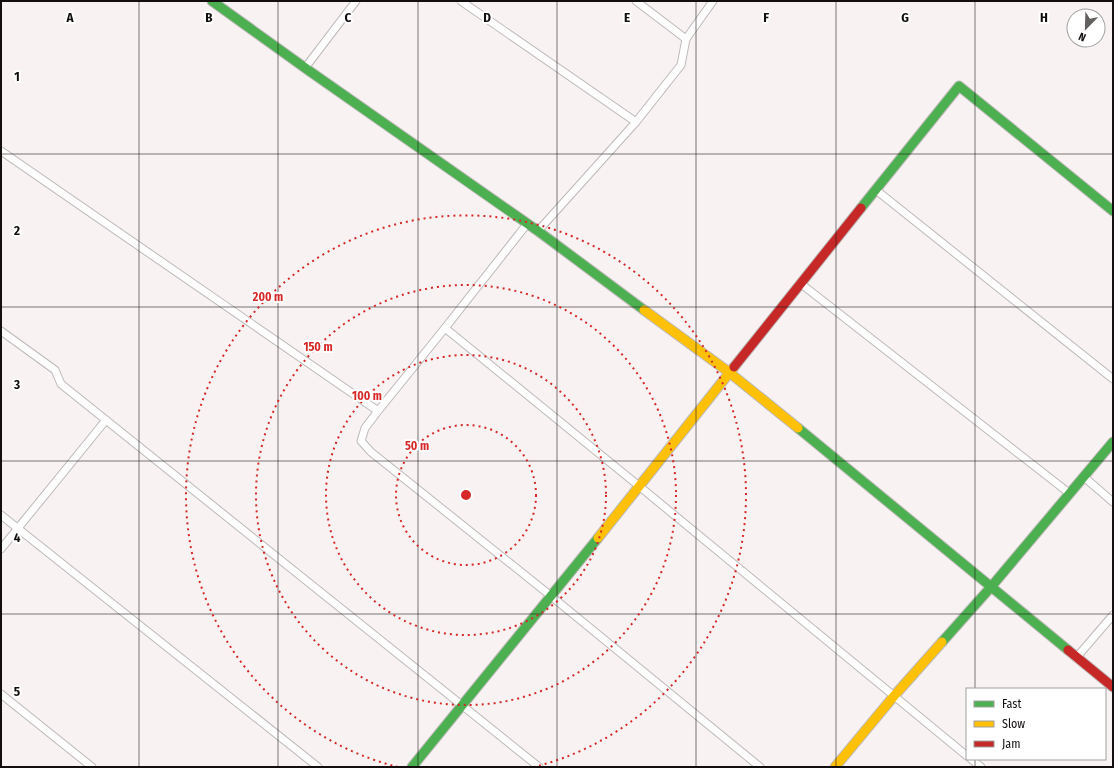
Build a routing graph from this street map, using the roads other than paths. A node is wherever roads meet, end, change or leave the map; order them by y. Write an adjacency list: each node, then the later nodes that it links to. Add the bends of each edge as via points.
1 (212, 1): 7 (street)
2 (356, 1): 7 (street)
3 (461, 1): 8 (street)
4 (636, 1): 6 (street)
5 (713, 1): 6 (street)
6 (686, 39): 8 (street, via 682,65)
7 (305, 68): 12 (street)
8 (636, 122): 13 (street)
9 (1, 151): 19 (street)
10 (876, 190): 11 (street, via 960,86); 14 (street); 18 (street)
11 (1113, 211)
12 (527, 224): 13 (street); 15 (street)
13 (538, 231): 17 (street)
14 (800, 283): 17 (street); 24 (street)
15 (445, 328): 19 (street); 23 (street)
16 (1, 331): 20 (street, via 55,370 61,384)
17 (730, 373): 23 (street); 29 (street)
18 (1113, 378)
19 (378, 410): 30 (street, via 365,428 361,441 366,447)
20 (106, 420): 27 (street); 36 (street)
21 (1113, 442): 22 (street)
22 (1084, 477): 24 (street); 25 (street)
23 (639, 486): 30 (street); 35 (street)
24 (1069, 493): 29 (street)
25 (1113, 502)
26 (1, 515): 27 (street)
27 (18, 529): 28 (street); 40 (street)
28 (1, 549)
29 (991, 587): 32 (street); 35 (street)
30 (551, 596): 36 (street); 43 (street)
31 (1113, 615): 32 (street)
32 (1076, 658): 33 (street)
33 (1113, 687)
34 (1, 694): 39 (street)
35 (894, 696): 37 (street); 44 (street)
36 (462, 704): 41 (street); 42 (street)
37 (966, 755)
38 (972, 760): 45 (street)
39 (92, 767)
40 (318, 767)
41 (412, 767)
42 (539, 767)
43 (760, 767)
44 (835, 767)
45 (981, 767)

